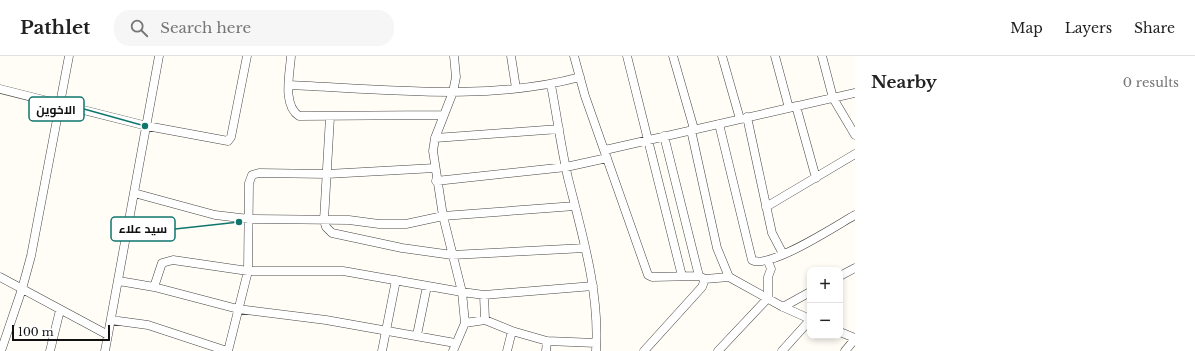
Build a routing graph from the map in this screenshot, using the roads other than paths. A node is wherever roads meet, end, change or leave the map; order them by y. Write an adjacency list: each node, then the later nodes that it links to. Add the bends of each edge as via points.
1 (69, 56): 21 (street)
2 (159, 56): 27 (street)
3 (247, 56): 27 (street, via 231,137 228,141)
4 (291, 56): 14 (street)
5 (454, 56): 18 (street, via 456,77)
6 (512, 56): 16 (street)
7 (574, 56): 13 (street)
8 (627, 56): 33 (street)
9 (673, 56): 29 (street)
10 (722, 56): 25 (street)
11 (775, 56): 22 (street)
12 (822, 56): 20 (street)
13 (580, 77): 15 (street); 34 (street)
14 (288, 85): 18 (street); 24 (street, via 290,107 293,112 299,116)
15 (551, 85): 16 (street); 28 (street)
16 (516, 88): 18 (street)
17 (0, 89): 21 (street)
18 (453, 92): 23 (street)
19 (855, 93): 20 (street)
20 (832, 98): 22 (street); 30 (street)
21 (60, 104): 27 (street); 64 (street, via 31,256)
22 (792, 107): 25 (street); 39 (street)
23 (443, 115): 24 (street); 32 (street)
24 (330, 117): 38 (street)
25 (743, 118): 26 (street); 43 (street)
26 (719, 124): 29 (street); 51 (street, via 752,260)
27 (147, 126): 41 (street)
28 (559, 129): 32 (street); 36 (street)
29 (692, 130): 31 (street); 57 (street, via 717,248)
30 (855, 135)
31 (664, 136): 33 (street); 58 (street)
32 (435, 138): 37 (street)
33 (648, 140): 34 (street); 55 (street)
34 (606, 154): 36 (street); 55 (street, via 648,275)
35 (855, 154): 39 (street)
36 (566, 167): 40 (street); 42 (street)
37 (435, 168): 38 (street); 40 (street)
38 (326, 174): 46 (street, via 259,172 252,175 249,183); 47 (street)
39 (816, 178): 43 (street)
40 (436, 181): 45 (street)
41 (134, 193): 46 (street, via 215,215); 60 (street)
42 (575, 206): 45 (street); 48 (street)
43 (766, 207): 49 (street, via 772,233)
44 (855, 215): 49 (street)
45 (443, 216): 47 (street, via 392,225); 50 (street)
46 (249, 220): 47 (street); 53 (street)
47 (324, 220): 50 (street, via 328,230 336,234)
48 (585, 248): 50 (street); 62 (street)
49 (783, 254): 51 (street)
50 (452, 255): 65 (street)
51 (768, 261): 68 (street)
52 (855, 268): 54 (street)
53 (248, 271): 59 (street, via 343,271); 63 (street, via 166,261 162,263); 70 (street)
54 (843, 274)
55 (682, 276): 58 (street)
56 (0, 277): 64 (street)
57 (728, 277): 58 (street); 68 (street)
58 (702, 278): 93 (street, via 702,287)
59 (396, 280): 61 (street); 77 (street)
60 (118, 281): 63 (street); 73 (street)
61 (427, 286): 65 (street); 81 (street)
62 (593, 286): 67 (street); 85 (street)
63 (154, 287): 70 (street)
64 (22, 289): 71 (street); 86 (street)
65 (462, 292): 67 (street); 76 (street)
66 (807, 294): 69 (street)
67 (484, 295): 74 (street)
68 (768, 298): 69 (street); 94 (street)
69 (783, 307): 72 (street)
70 (238, 309): 77 (street); 89 (street)
71 (60, 310): 80 (street); 87 (street)
72 (807, 318)
73 (111, 320): 80 (street); 89 (street, via 148,325)
74 (485, 320): 76 (street); 78 (street)
75 (807, 322): 95 (street)
76 (465, 323): 84 (street)
77 (387, 330): 81 (street); 90 (street)
78 (512, 331): 83 (street); 91 (street)
79 (843, 333): 82 (street)
80 (108, 335): 88 (street)
81 (417, 335): 84 (street)
82 (855, 339): 96 (street)
83 (547, 341): 85 (street); 92 (street)
84 (454, 347)
85 (596, 347)
86 (0, 350)
87 (50, 351)
88 (105, 351)
89 (228, 351)
90 (382, 351)
91 (507, 351)
92 (546, 351)
93 (644, 351)
94 (718, 351)
95 (782, 351)
96 (845, 351)

